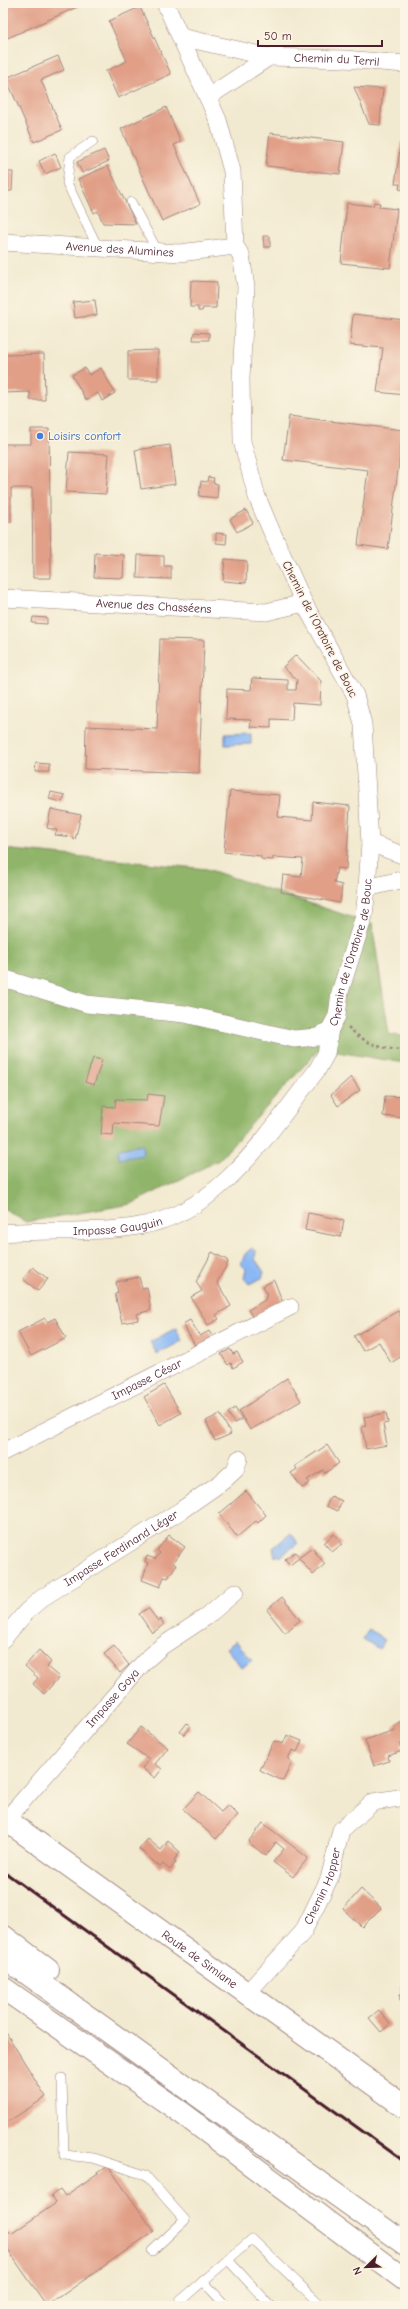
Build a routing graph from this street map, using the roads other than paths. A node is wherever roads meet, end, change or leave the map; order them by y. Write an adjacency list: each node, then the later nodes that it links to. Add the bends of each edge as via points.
1 (165, 3): 2 (street, Chemin de l'Oratoire de Bouc)
2 (181, 37): 3 (street, Chemin du Terril); 5 (street, Chemin de l'Oratoire de Bouc)
3 (269, 57): 4 (street, Chemin du Terril); 5 (street)
4 (405, 64)
5 (208, 97): 9 (street, Chemin de l'Oratoire de Bouc, via 218,120 232,171)
6 (94, 141): 10 (lane, via 70,157 67,183)
7 (131, 202): 11 (lane)
8 (3, 242): 10 (street, Avenue des Alumines)
9 (236, 246): 11 (street, Avenue des Alumines, via 180,253); 13 (street, Chemin de l'Oratoire de Bouc, via 246,287 241,378 242,441 258,497)
10 (98, 248): 11 (street, Avenue des Alumines)
11 (158, 252)
12 (3, 598): 13 (street, Avenue des Chasséens, via 266,612)
13 (304, 603): 14 (street, Chemin de l'Oratoire de Bouc, via 355,695 363,724)
14 (370, 842): 15 (street); 17 (street, Chemin de l'Oratoire de Bouc)
15 (405, 856)
16 (405, 879): 17 (street)
17 (367, 888): 19 (street, Chemin de l'Oratoire de Bouc, via 364,916 342,985)
18 (3, 978): 19 (street, Chemin de l'Oratoire de Bouc, via 87,1004 185,1014 294,1039 318,1037)
19 (334, 1022): 20 (street, Impasse Gauguin, via 326,1054 317,1070 233,1176 188,1209 140,1226)
20 (3, 1233)
21 (290, 1307): 22 (street, Impasse César)
22 (3, 1452)
23 (239, 1459): 25 (street, Impasse Ferdinand Léger, via 235,1470 223,1481 180,1512 42,1598)
24 (235, 1592): 27 (street, Impasse Goya, via 206,1617 162,1646 145,1661)
25 (3, 1639)
26 (405, 1797): 31 (street, Chemin Hopper, via 373,1802 341,1830 329,1879 303,1932)
27 (4, 1819): 31 (main road, Route de Simiane)
28 (3, 1936): 34 (main road, via 42,1965)
29 (3, 1956): 34 (main road)
30 (3, 1988): 36 (main road)
31 (247, 1993): 35 (main road, Route de Simiane)
32 (3, 2002): 36 (main road, via 133,2086)
33 (62, 2078): 38 (lane, via 64,2155 93,2158 145,2175 186,2220)
34 (202, 2099): 37 (main road)
35 (401, 2104)
36 (182, 2114): 40 (main road)
37 (405, 2244)
38 (152, 2251)
39 (228, 2260): 41 (lane); 44 (lane); 45 (lane, via 252,2239)
40 (405, 2280)
41 (203, 2281): 42 (lane, via 180,2301); 43 (lane)
42 (184, 2306)
43 (226, 2306)
44 (271, 2306)
45 (322, 2306)

